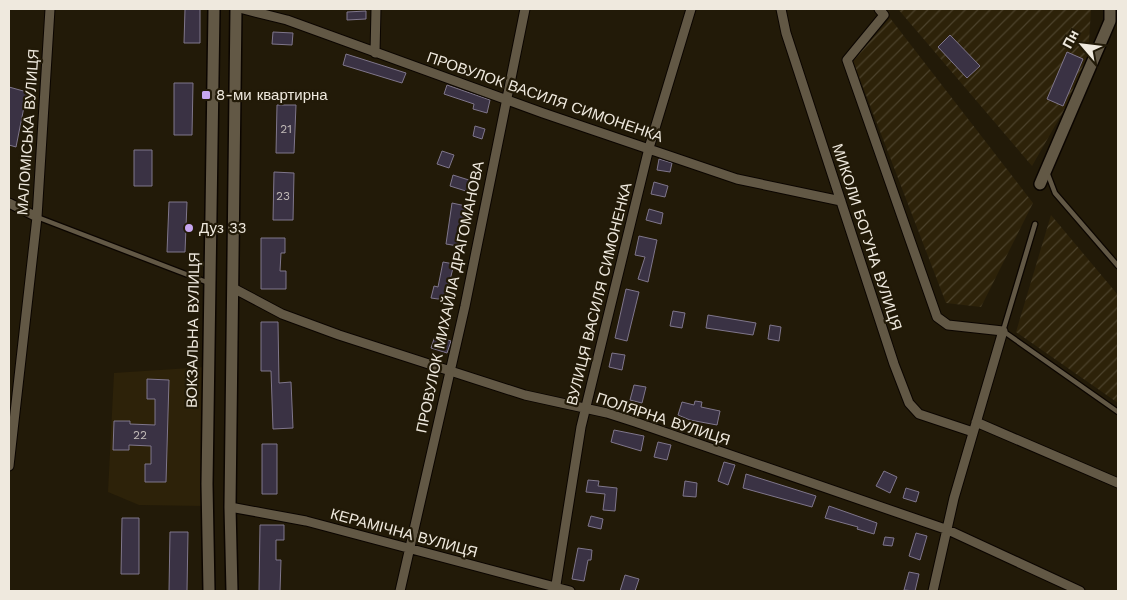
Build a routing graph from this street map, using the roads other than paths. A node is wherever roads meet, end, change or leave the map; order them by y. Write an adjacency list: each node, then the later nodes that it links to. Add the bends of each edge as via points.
1 (50, 9): 19 (street, МАЛОМІСЬКА ВУЛИЦЯ)
2 (214, 9): 22 (street, ВОКЗАЛЬНА ВУЛИЦЯ)
3 (236, 9): 23 (street)
4 (243, 9): 12 (street, ПРОВУЛОК ВАСИЛЯ СИМОНЕНКА, via 287,20)
5 (376, 9): 12 (street)
6 (525, 9): 13 (street, ПРОВУЛОК МИХАЙЛА ДРАГОМАНОВА)
7 (691, 9): 14 (street, ВУЛИЦЯ ВАСИЛЯ СИМОНЕНКА)
8 (781, 9): 17 (street, МИКОЛИ БОГУНА ВУЛИЦЯ)
9 (879, 9): 24 (street, via 884,14 847,60 936,317 948,325)
10 (1110, 9): 11 (street)
11 (1114, 22): 15 (street)
12 (375, 53): 13 (street, ПРОВУЛОК ВАСИЛЯ СИМОНЕНКА)
13 (506, 98): 14 (street, ПРОВУЛОК ВАСИЛЯ СИМОНЕНКА); 25 (street, ПРОВУЛОК МИХАЙЛА ДРАГОМАНОВА)
14 (649, 148): 17 (street, ПРОВУЛОК ВАСИЛЯ СИМОНЕНКА, via 736,179); 26 (street, ВУЛИЦЯ ВАСИЛЯ СИМОНЕНКА)
15 (1047, 172): 16 (street); 21 (lane, via 1056,193)
16 (1040, 184)
17 (841, 201): 29 (street, МИКОЛИ БОГУНА ВУЛИЦЯ, via 909,403 919,414)
18 (9, 202): 19 (street)
19 (37, 217): 22 (lane); 30 (street, МАЛОМІСЬКА ВУЛИЦЯ)
20 (1035, 224): 24 (lane)
21 (1118, 266)
22 (209, 283): 36 (street, ВОКЗАЛЬНА ВУЛИЦЯ)
23 (233, 288): 25 (street, ПОЛЯРНА ВУЛИЦЯ, via 293,319); 32 (street)
24 (1002, 331): 27 (lane); 28 (street)
25 (449, 371): 26 (street, ПОЛЯРНА ВУЛИЦЯ, via 524,395); 34 (street, ПРОВУЛОК МИХАЙЛА ДРАГОМАНОВА)
26 (586, 408): 33 (street, ПОЛЯРНА ВУЛИЦЯ); 35 (street, ВУЛИЦЯ ВАСИЛЯ СИМОНЕНКА)
27 (1118, 412)
28 (976, 422): 29 (street); 31 (street)
29 (973, 432): 33 (street)
30 (9, 466)
31 (1118, 483)
32 (230, 507): 34 (street, КЕРАМІЧНА ВУЛИЦЯ, via 306,521); 37 (street)
33 (948, 530): 40 (street); 41 (street, ПОЛЯРНА ВУЛИЦЯ)
34 (408, 549): 35 (street, КЕРАМІЧНА ВУЛИЦЯ); 38 (street, ПРОВУЛОК МИХАЙЛА ДРАГОМАНОВА)
35 (556, 589): 39 (street, КЕРАМІЧНА ВУЛИЦЯ)
36 (209, 591)
37 (232, 591)
38 (400, 591)
39 (570, 591)
40 (933, 591)
41 (1080, 591)

